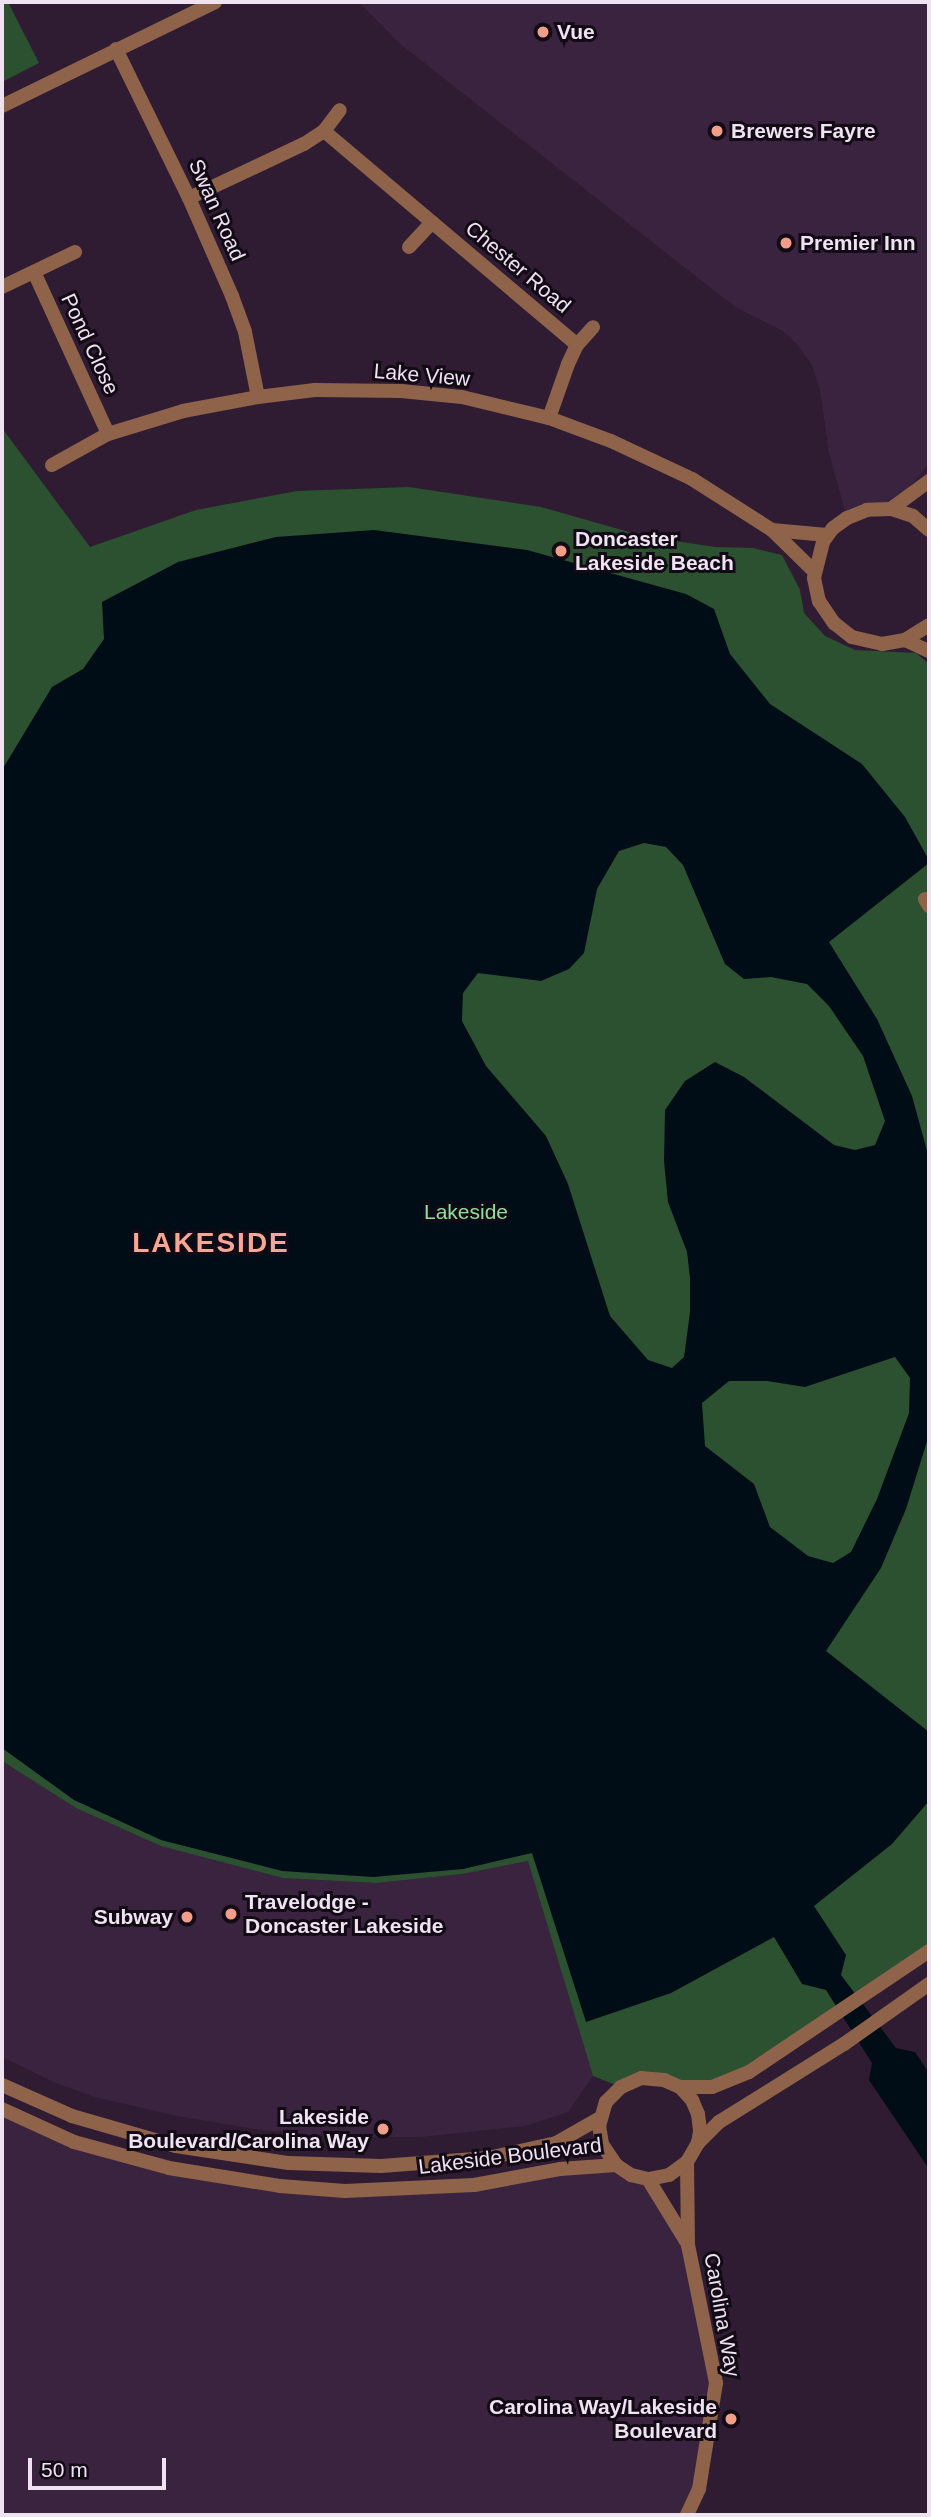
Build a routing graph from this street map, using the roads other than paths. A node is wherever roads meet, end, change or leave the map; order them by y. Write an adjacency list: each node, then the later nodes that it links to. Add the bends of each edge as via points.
1 (215, 2): 2 (street)
2 (116, 49): 3 (street); 6 (street, Swan Road)
3 (2, 106)
4 (340, 110): 5 (street)
5 (324, 131): 6 (street); 7 (street, Chester Road)
6 (190, 198): 14 (street, Swan Road, via 245,332)
7 (432, 222): 8 (street); 13 (street, Chester Road)
8 (409, 247)
9 (75, 252): 10 (street)
10 (34, 272): 11 (street); 16 (street, Pond Close)
11 (2, 287)
12 (593, 327): 13 (street, Chester Road)
13 (578, 345): 15 (street, Chester Road)
14 (258, 397): 15 (street, Lake View, via 315,390 401,391 463,397); 16 (street, Lake View, via 183,411)
15 (549, 418): 20 (street, Lake View, via 692,479)
16 (108, 434): 17 (street, Lake View)
17 (52, 465)
18 (929, 481): 19 (street)
19 (891, 509): 21 (street, via 914,516); 22 (street, via 867,510)
20 (772, 530): 22 (street, Lake View); 23 (street, Lake View)
21 (929, 530)
22 (827, 535): 23 (street)
23 (815, 572): 25 (street, via 819,601 834,623 852,637 882,644)
24 (929, 625): 25 (street)
25 (905, 640): 26 (street)
26 (929, 651)
27 (929, 1951): 30 (street, via 749,2072 712,2087)
28 (929, 1984): 33 (street, via 719,2122)
29 (2, 2085): 32 (street, Lakeside Boulevard, via 72,2116 176,2146 289,2163 382,2166 488,2158 556,2143)
30 (680, 2087): 32 (street, via 641,2078 621,2087); 33 (street, via 698,2114)
31 (2, 2109): 35 (street, Lakeside Boulevard, via 75,2142 142,2161 280,2186 345,2191 474,2185 560,2169)
32 (600, 2118): 35 (street, via 601,2144)
33 (698, 2143): 34 (street)
34 (687, 2162): 36 (street, via 669,2175); 37 (street)
35 (616, 2165): 36 (street)
36 (648, 2179): 37 (street)
37 (688, 2245): 38 (street, Carolina Way, via 716,2383 699,2489)
38 (687, 2515)

